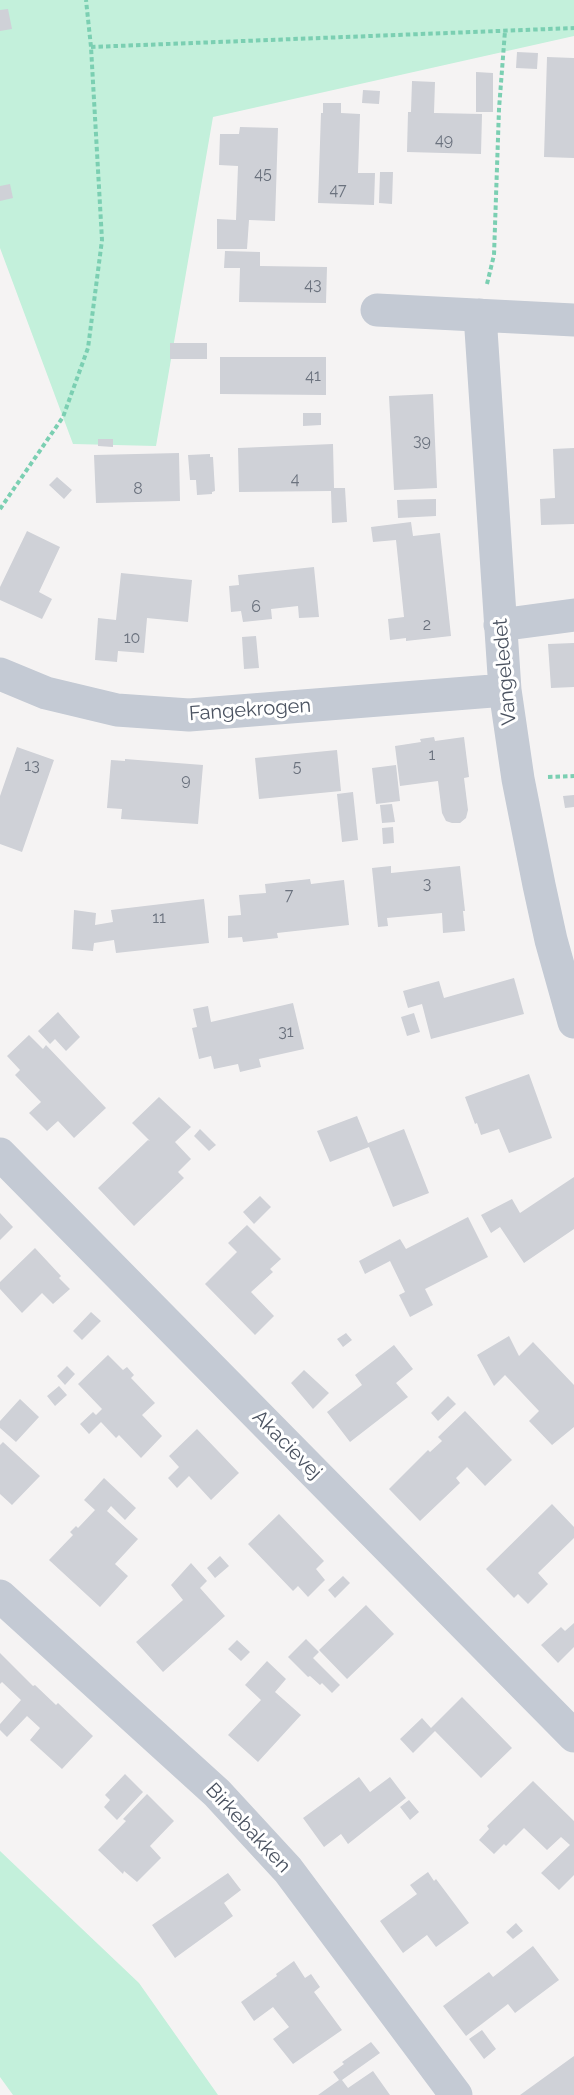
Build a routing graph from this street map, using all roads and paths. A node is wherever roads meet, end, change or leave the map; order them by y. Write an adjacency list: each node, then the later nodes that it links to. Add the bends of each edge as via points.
1 (86, 0): 4 (path)
2 (574, 28): 3 (path)
3 (505, 31): 4 (path); 6 (path, via 494,255)
4 (91, 47): 8 (path, via 102,240 88,348 63,417)
5 (377, 310): 6 (street)
6 (480, 315): 7 (street); 10 (street, Vangeledet)
7 (574, 320)
8 (0, 509)
9 (574, 615): 10 (street)
10 (500, 625): 12 (street, Vangeledet)
11 (0, 674): 12 (street, Fangekrogen, via 46,693 117,710 189,715)
12 (505, 690): 13 (street, Vangeledet, via 538,885)
13 (573, 1012)
14 (0, 1154): 16 (street, Akacievej)
15 (0, 1596): 17 (street, Birkebakken, via 218,1793 288,1870)
16 (574, 1736)
17 (456, 2095)

